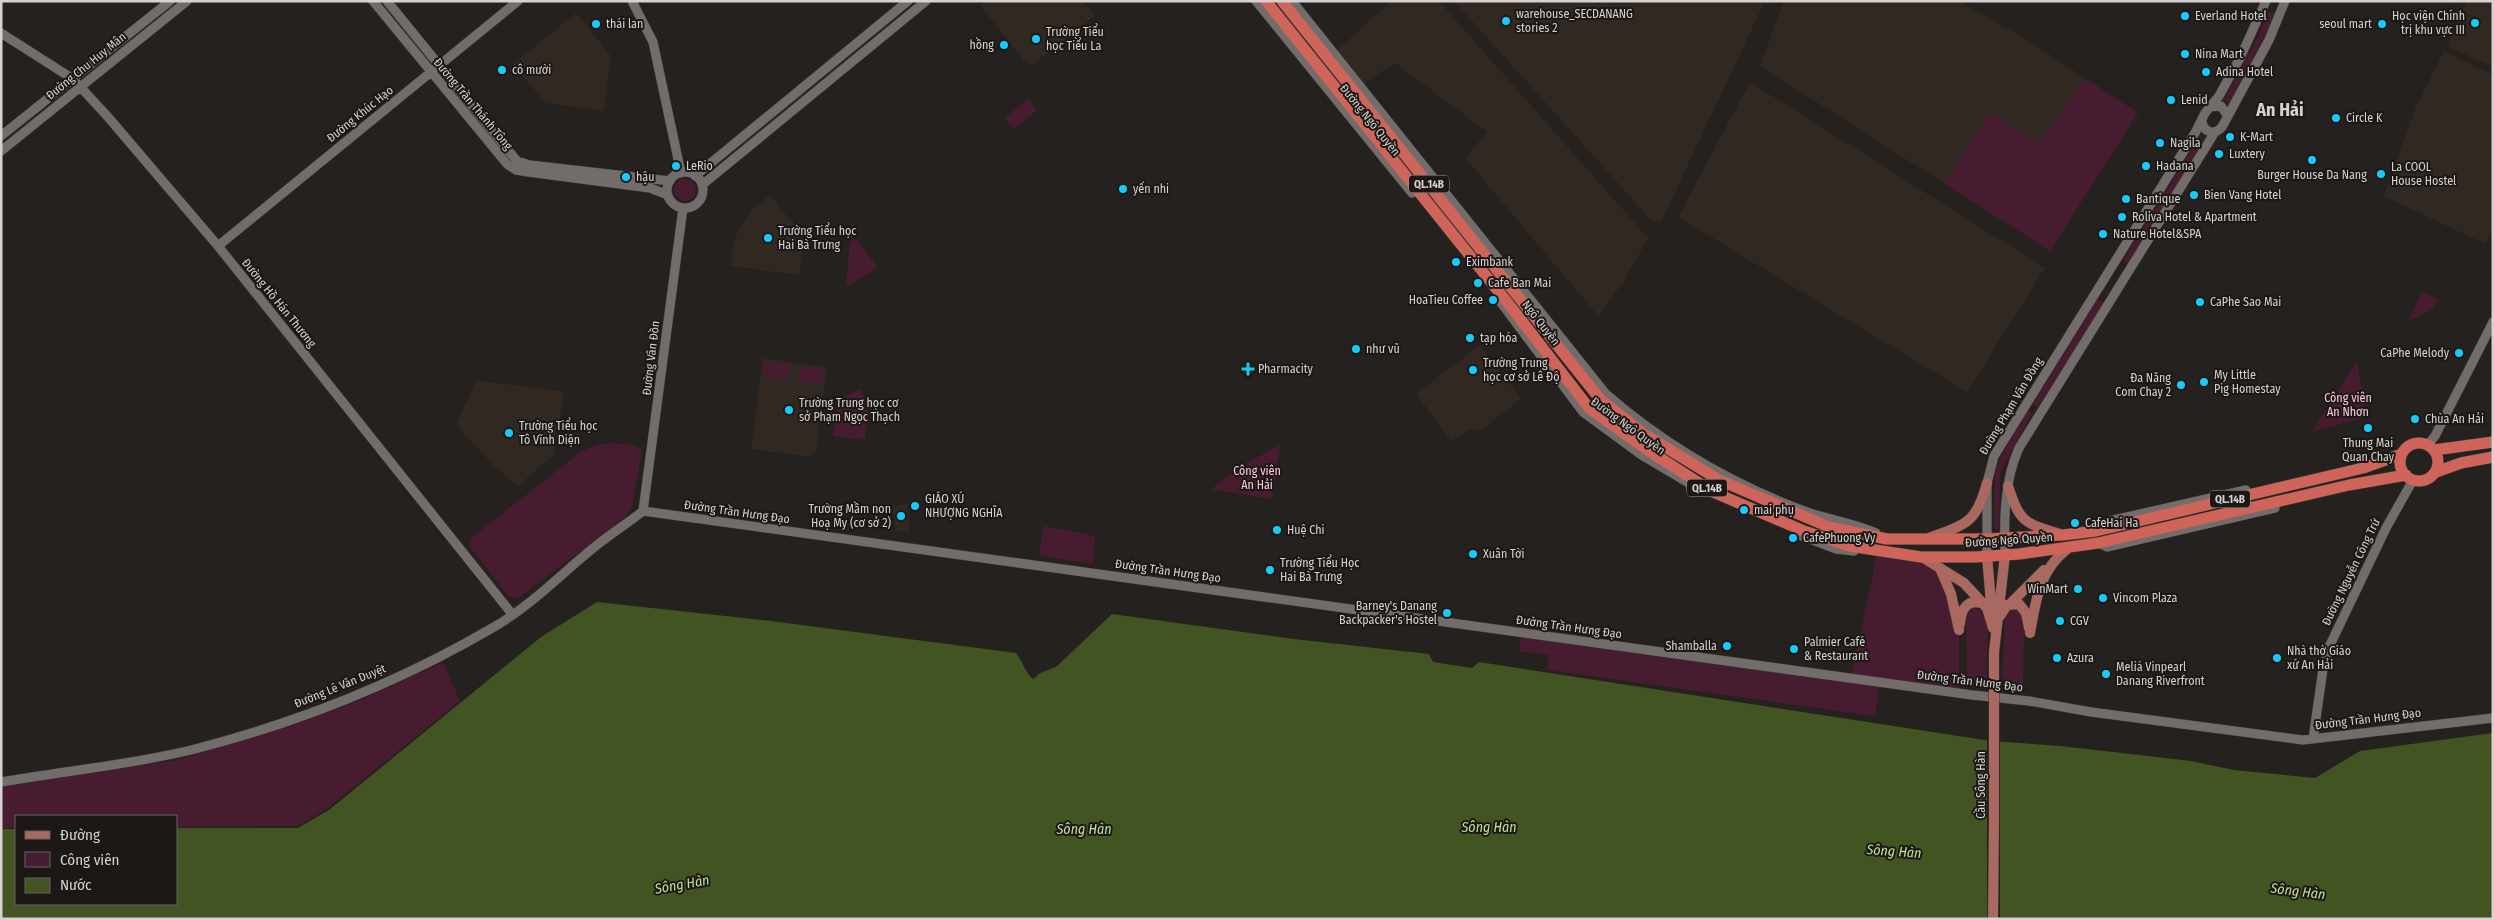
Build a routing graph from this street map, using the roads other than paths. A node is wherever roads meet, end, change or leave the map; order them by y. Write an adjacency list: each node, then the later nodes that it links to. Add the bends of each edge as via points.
1 (170, 1): 18 (street, Đường Chu Huy Mân)
2 (187, 1): 19 (street, Đường Chu Huy Mân)
3 (373, 1): 17 (street, Đường Trần Thánh Tông)
4 (387, 1): 16 (street, Đường Trần Thánh Tông)
5 (518, 1): 16 (street, Đường Khúc Hạo)
6 (632, 1): 26 (street, via 653,42)
7 (908, 1): 27 (street)
8 (926, 1): 29 (street)
9 (1256, 1): 53 (street, Đường Ngô Quyền, via 1460,251 1583,412 1643,456 1712,497 1836,548)
10 (1266, 1): 53 (highway, Ngô Quyền / QL.14B, via 1589,408 1646,450 1713,492 1804,531 1849,546)
11 (1282, 1): 49 (highway, Ngô Quyền / QL.14B, via 1600,399 1644,434 1719,480 1829,527)
12 (1292, 1): 49 (street, Đường Ngô Quyền, via 1606,394 1657,435 1722,474 1810,512)
13 (2266, 1): 20 (street, via 2240,58)
14 (2285, 1): 21 (street, via 2269,40)
15 (1, 33): 18 (street, Đường Hồ Hán Thương)
16 (439, 66): 17 (street, Đường Khúc Hạo); 28 (street, Đường Trần Thánh Tông, via 517,161)
17 (431, 72): 30 (street, Đường Trần Thánh Tông, via 512,168 650,188); 32 (street, Đường Khúc Hạo)
18 (73, 79): 19 (street, Đường Hồ Hán Thương); 24 (street, Đường Chu Huy Mân)
19 (81, 86): 25 (street, Đường Chu Huy Mân); 32 (street, Đường Hồ Hán Thương)
20 (2210, 107): 21 (street, via 2221,106); 22 (street)
21 (2227, 115): 23 (street, via 2222,127)
22 (2202, 121): 23 (street, via 2206,130); 33 (street)
23 (2215, 132): 34 (street)
24 (1, 136)
25 (1, 151)
26 (681, 173): 27 (street); 28 (street)
27 (695, 176): 29 (street)
28 (670, 181): 30 (street)
29 (702, 185): 31 (street, via 699,202)
30 (668, 195): 31 (street, via 674,204)
31 (683, 208): 46 (street, Đường Vân Đồn)
32 (218, 246): 61 (street, Đường Hồ Hán Thương)
33 (2112, 266): 34 (street, via 2122,268); 35 (street)
34 (2126, 274): 36 (street)
35 (2102, 281): 36 (street, via 2107,290); 44 (street, Đường Phạm Văn Đồng, via 2000,445 1990,466)
36 (2116, 291): 45 (street, via 2019,448 2011,466)
37 (2493, 322): 39 (street)
38 (2492, 442): 39 (highway)
39 (2431, 447): 40 (highway, via 2413,444); 42 (highway, via 2438,461)
40 (2402, 454): 43 (highway, via 2401,468); 47 (highway, Đường Ngô Quyền / QL.14B, via 2363,468 2096,531)
41 (2492, 458): 42 (highway, via 2461,463)
42 (2436, 472): 43 (highway, via 2426,480)
43 (2410, 478): 52 (highway, Đường Ngô Quyền / QL.14B, via 2390,476); 64 (street, Đường Nguyễn Công Trứ, via 2330,645)
44 (1987, 483): 50 (main road, via 1981,505 1972,519); 51 (street, Đường Phạm Văn Đồng)
45 (2008, 486): 47 (main road, via 2015,508 2026,523); 48 (street)
46 (643, 511): 61 (street, Đường Lê Văn Duyệt, via 598,543); 64 (street, Đường Trần Hưng Đạo, via 2192,726)
47 (2063, 535): 48 (highway, Đường Ngô Quyền / QL.14B)
48 (2005, 537): 51 (highway, Đường Ngô Quyền / QL.14B); 54 (street)
49 (1887, 539): 50 (highway, Đường Ngô Quyền / QL.14B)
50 (1925, 539): 51 (highway, Đường Ngô Quyền / QL.14B)
51 (1986, 539): 56 (street, Đường Phạm Văn Đồng)
52 (2067, 549): 54 (highway, Đường Ngô Quyền / QL.14B); 57 (main road)
53 (1878, 550): 55 (highway, Đường Ngô Quyền / QL.14B)
54 (2005, 555): 56 (highway, Đường Ngô Quyền / QL.14B); 62 (main road, Cầu Sông Hàn)
55 (1921, 556): 56 (highway, Đường Ngô Quyền / QL.14B); 58 (main road)
56 (1987, 556): 62 (main road, Cầu Sông Hàn)
57 (2051, 564): 59 (main road); 59 (main road, via 2037,594 2030,633 2025,609)
58 (1939, 567): 60 (main road, via 1964,583); 60 (main road, via 1952,594 1959,630 1963,608 1971,602)
59 (2011, 603): 62 (main road, via 2004,607)
60 (1984, 604): 62 (main road)
61 (512, 614): 65 (street, Đường Lê Văn Duyệt, via 406,673 270,726 190,750)
62 (1995, 625): 66 (main road, Cầu Sông Hàn, bridge)
63 (2493, 718): 64 (street, Đường Trần Hưng Đạo)
64 (2313, 739)
65 (1, 782)
66 (1993, 919)

